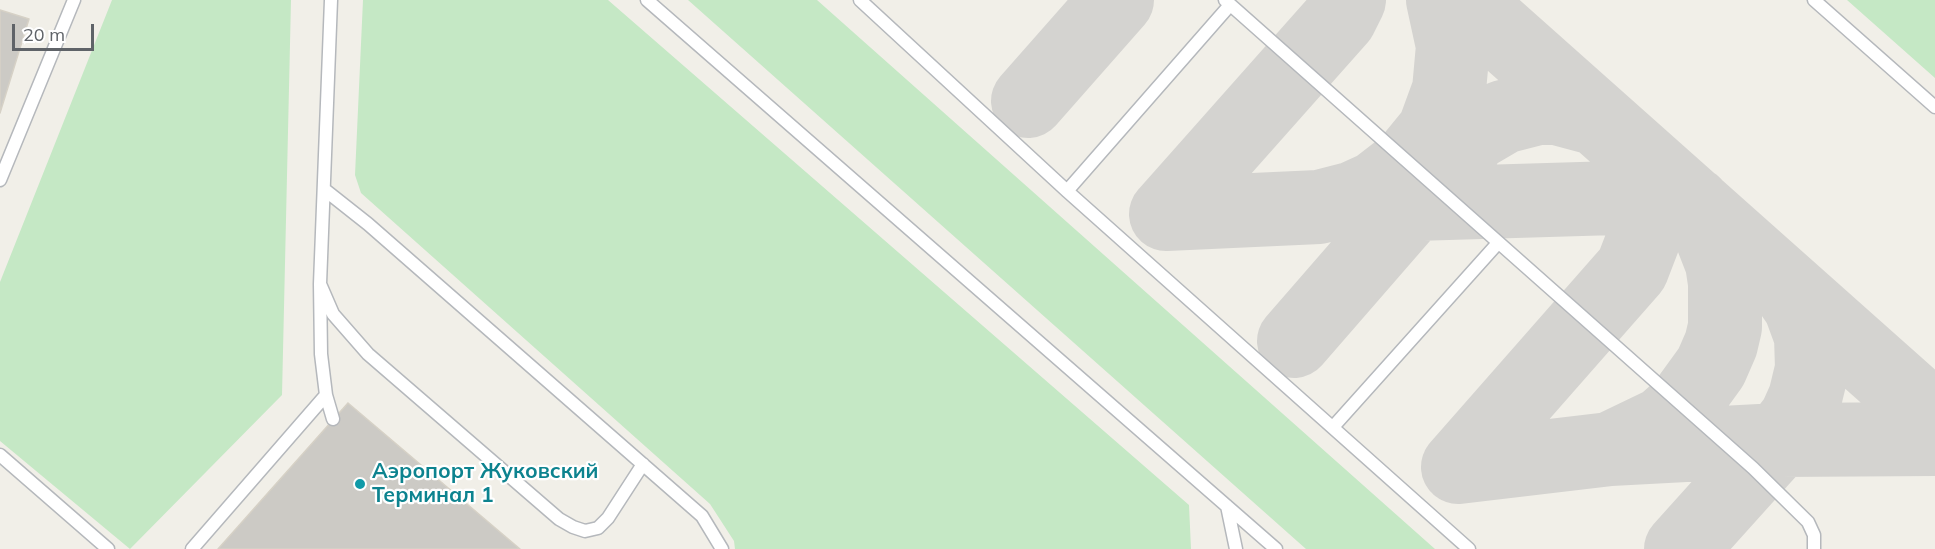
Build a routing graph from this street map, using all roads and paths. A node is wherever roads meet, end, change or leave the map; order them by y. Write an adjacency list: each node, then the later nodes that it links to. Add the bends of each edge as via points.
1 (74, 0): 8 (lane)
2 (331, 0): 9 (lane)
3 (647, 0): 18 (lane)
4 (860, 0): 10 (lane)
5 (1814, 0): 7 (lane)
6 (1227, 2): 10 (lane); 11 (lane)
7 (1935, 106)
8 (0, 180)
9 (325, 190): 12 (lane); 17 (lane)
10 (1067, 191): 15 (lane)
11 (1498, 243): 15 (lane); 25 (lane, via 1753,468 1808,522 1814,535)
12 (320, 284): 13 (lane); 17 (lane, via 333,314 368,354 573,527 585,531 598,528)
13 (326, 395): 14 (lane); 20 (lane)
14 (333, 419)
15 (1333, 427): 24 (lane)
16 (0, 455): 19 (lane)
17 (643, 464): 21 (lane, via 702,516)
18 (1227, 506): 22 (lane); 23 (lane)
19 (108, 549)
20 (192, 549)
21 (722, 549)
22 (1236, 549)
23 (1276, 549)
24 (1469, 549)
25 (1814, 549)

